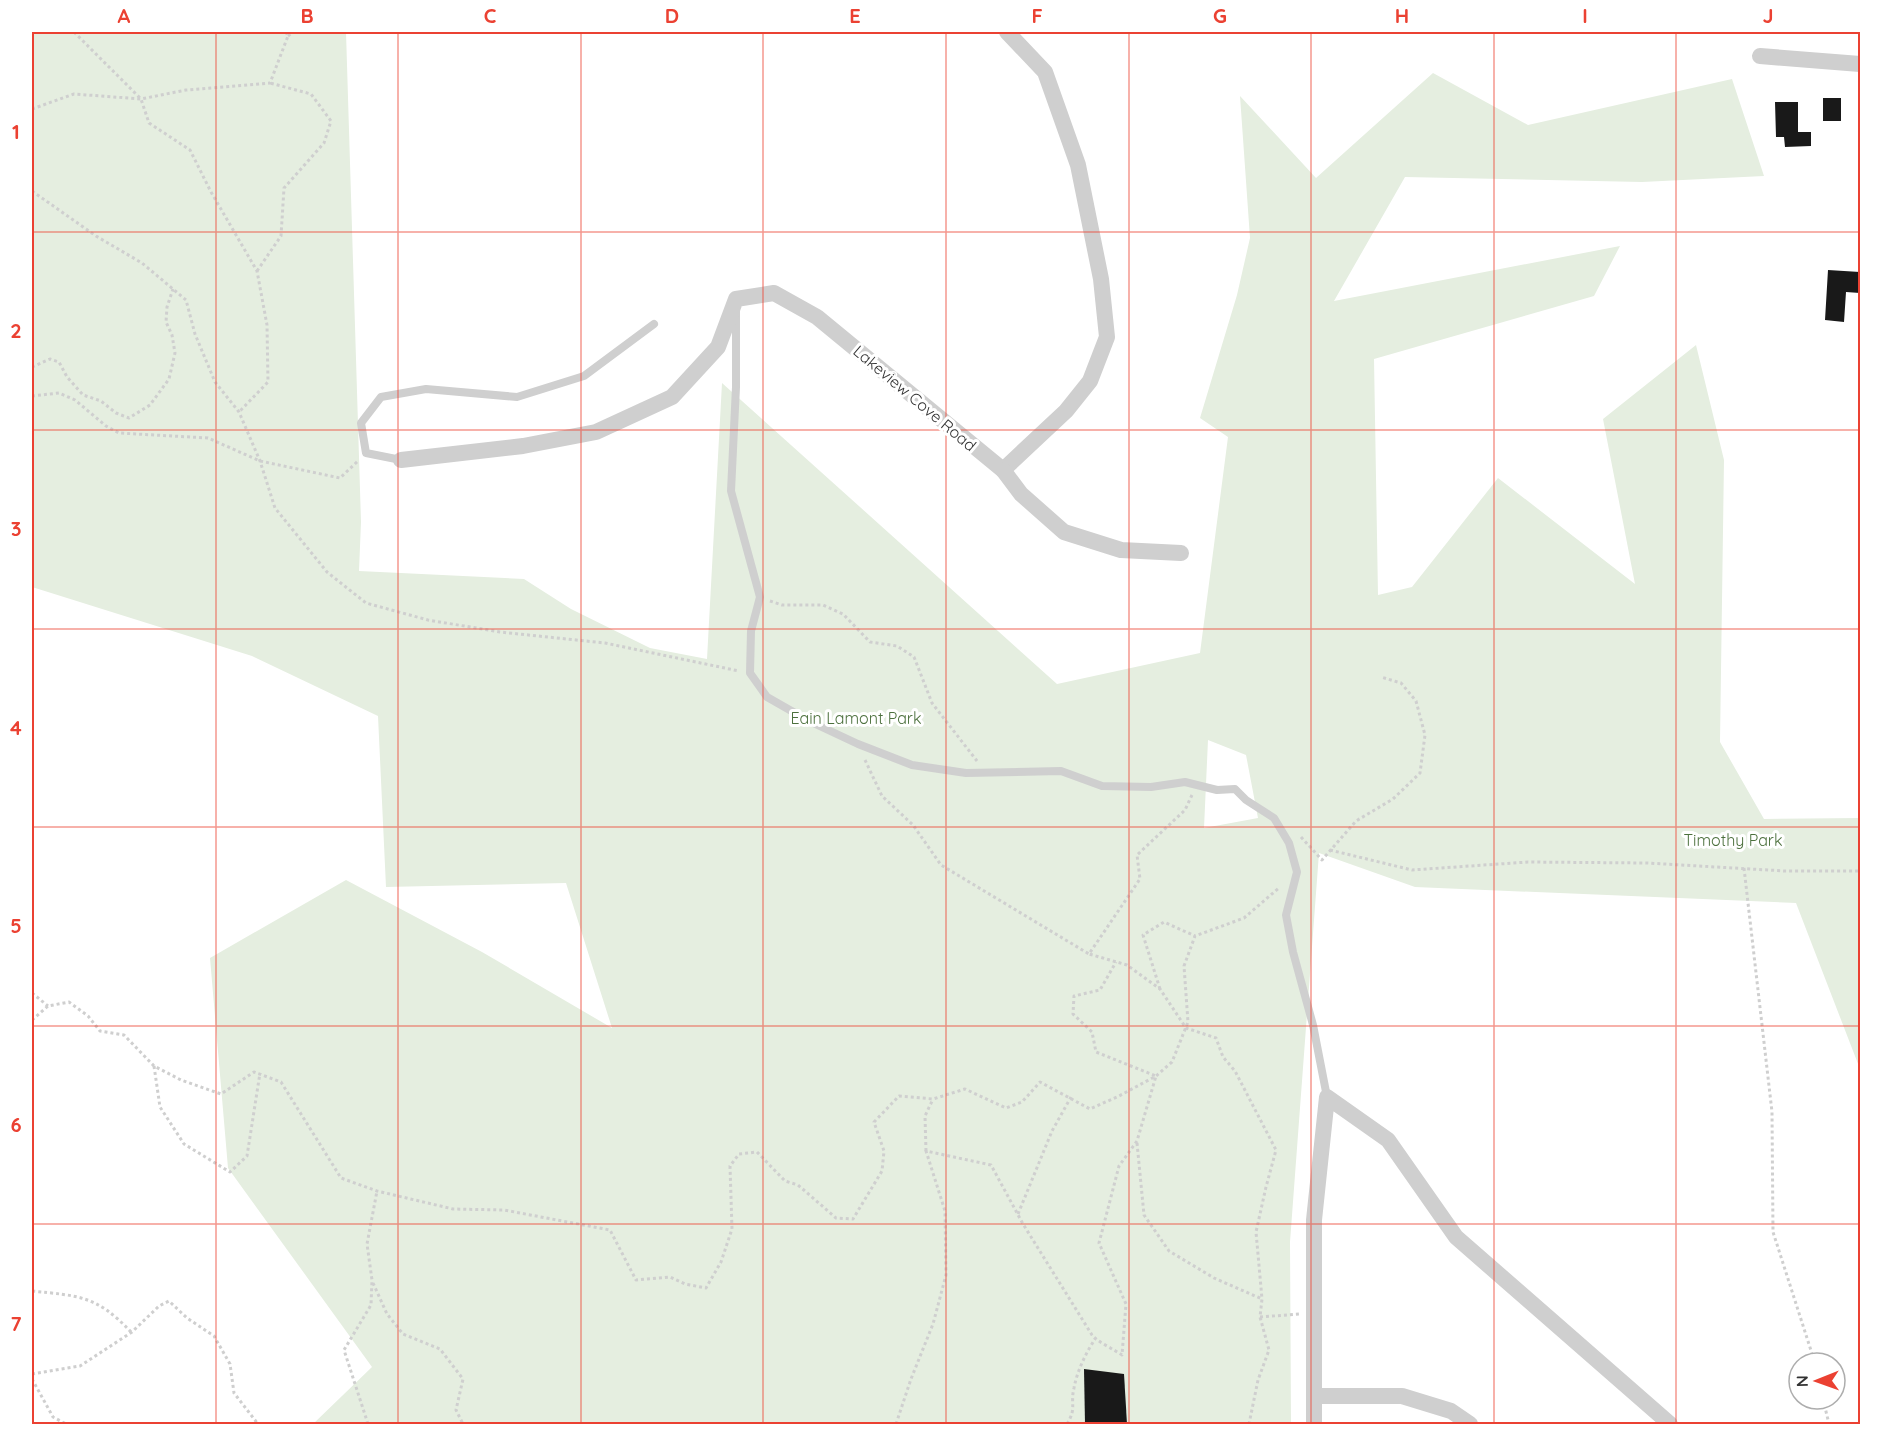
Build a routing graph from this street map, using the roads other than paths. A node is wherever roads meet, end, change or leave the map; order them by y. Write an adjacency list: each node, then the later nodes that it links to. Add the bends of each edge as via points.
1 (1007, 32): 7 (street, via 1045,72 1078,165 1101,279 1107,337 1090,381 1066,411)
2 (1760, 56): 3 (street)
3 (1860, 64)
4 (736, 299): 6 (street, via 718,347 672,397 596,432 523,446); 7 (street, Lakeview Cove Road, via 774,293 817,317); 9 (lane, via 731,490 760,597 751,631 750,673 767,696 858,744 912,765 966,773 1061,771 1102,786 1151,787 1185,782 1217,790 1235,789 1274,818 1289,843 1297,872 1286,915)
5 (654, 324): 6 (lane, via 584,376 517,397 426,389 381,397 362,423 366,453)
6 (401, 459)
7 (1003, 470): 8 (street, Lakeview Cove Road, via 1021,494 1064,532 1121,550)
8 (1181, 553)
9 (1327, 1097): 10 (street, via 1314,1220); 13 (street, via 1388,1140 1456,1237)
10 (1314, 1396): 11 (street); 12 (street, via 1402,1396 1450,1411)
11 (1314, 1425)
12 (1470, 1425)
13 (1670, 1425)

